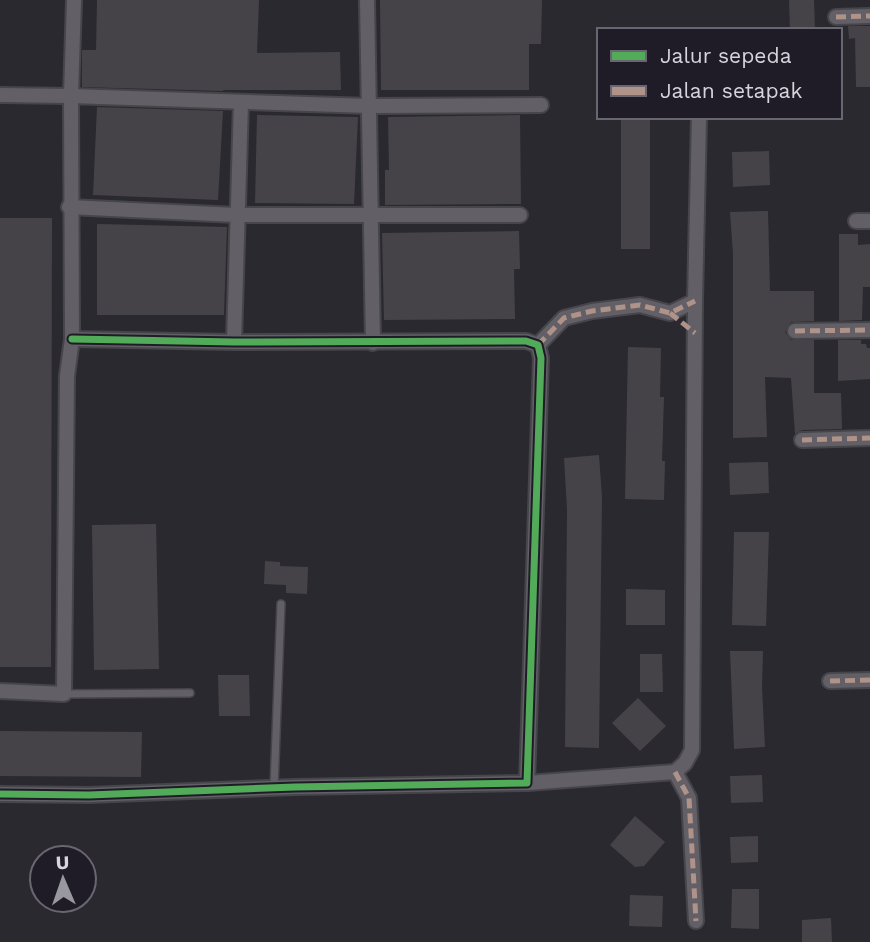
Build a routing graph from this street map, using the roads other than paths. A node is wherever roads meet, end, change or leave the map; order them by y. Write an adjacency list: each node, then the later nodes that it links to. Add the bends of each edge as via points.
1 (74, 0): 6 (street)
2 (367, 0): 9 (street)
3 (870, 16): 4 (street)
4 (836, 17)
5 (0, 95): 6 (street)
6 (71, 96): 7 (street); 11 (street)
7 (241, 102): 9 (street); 12 (street)
8 (541, 105): 9 (street)
9 (369, 106): 14 (street)
10 (699, 119): 15 (street)
11 (69, 207): 12 (street); 20 (street)
12 (236, 215): 14 (street); 21 (street)
13 (520, 215): 14 (street)
14 (371, 216): 22 (street)
15 (695, 301): 16 (street); 19 (street)
16 (670, 313): 19 (street); 23 (street, via 640,305 592,311 564,318)
17 (870, 330): 18 (street)
18 (795, 331)
19 (695, 333): 32 (street, via 692,750)
20 (72, 339): 21 (street); 31 (street, via 67,376)
21 (234, 342): 22 (street)
22 (373, 343): 23 (street, via 526,341)
23 (538, 345): 33 (street)
24 (870, 438): 25 (street)
25 (802, 440)
26 (281, 604): 34 (lane)
27 (870, 680): 28 (street)
28 (830, 681)
29 (0, 691): 31 (street)
30 (190, 693): 31 (lane)
31 (64, 694)
32 (675, 772): 33 (street); 36 (street, via 689,799)
33 (527, 783): 34 (street)
34 (274, 788): 35 (street)
35 (0, 794)
36 (696, 921)

